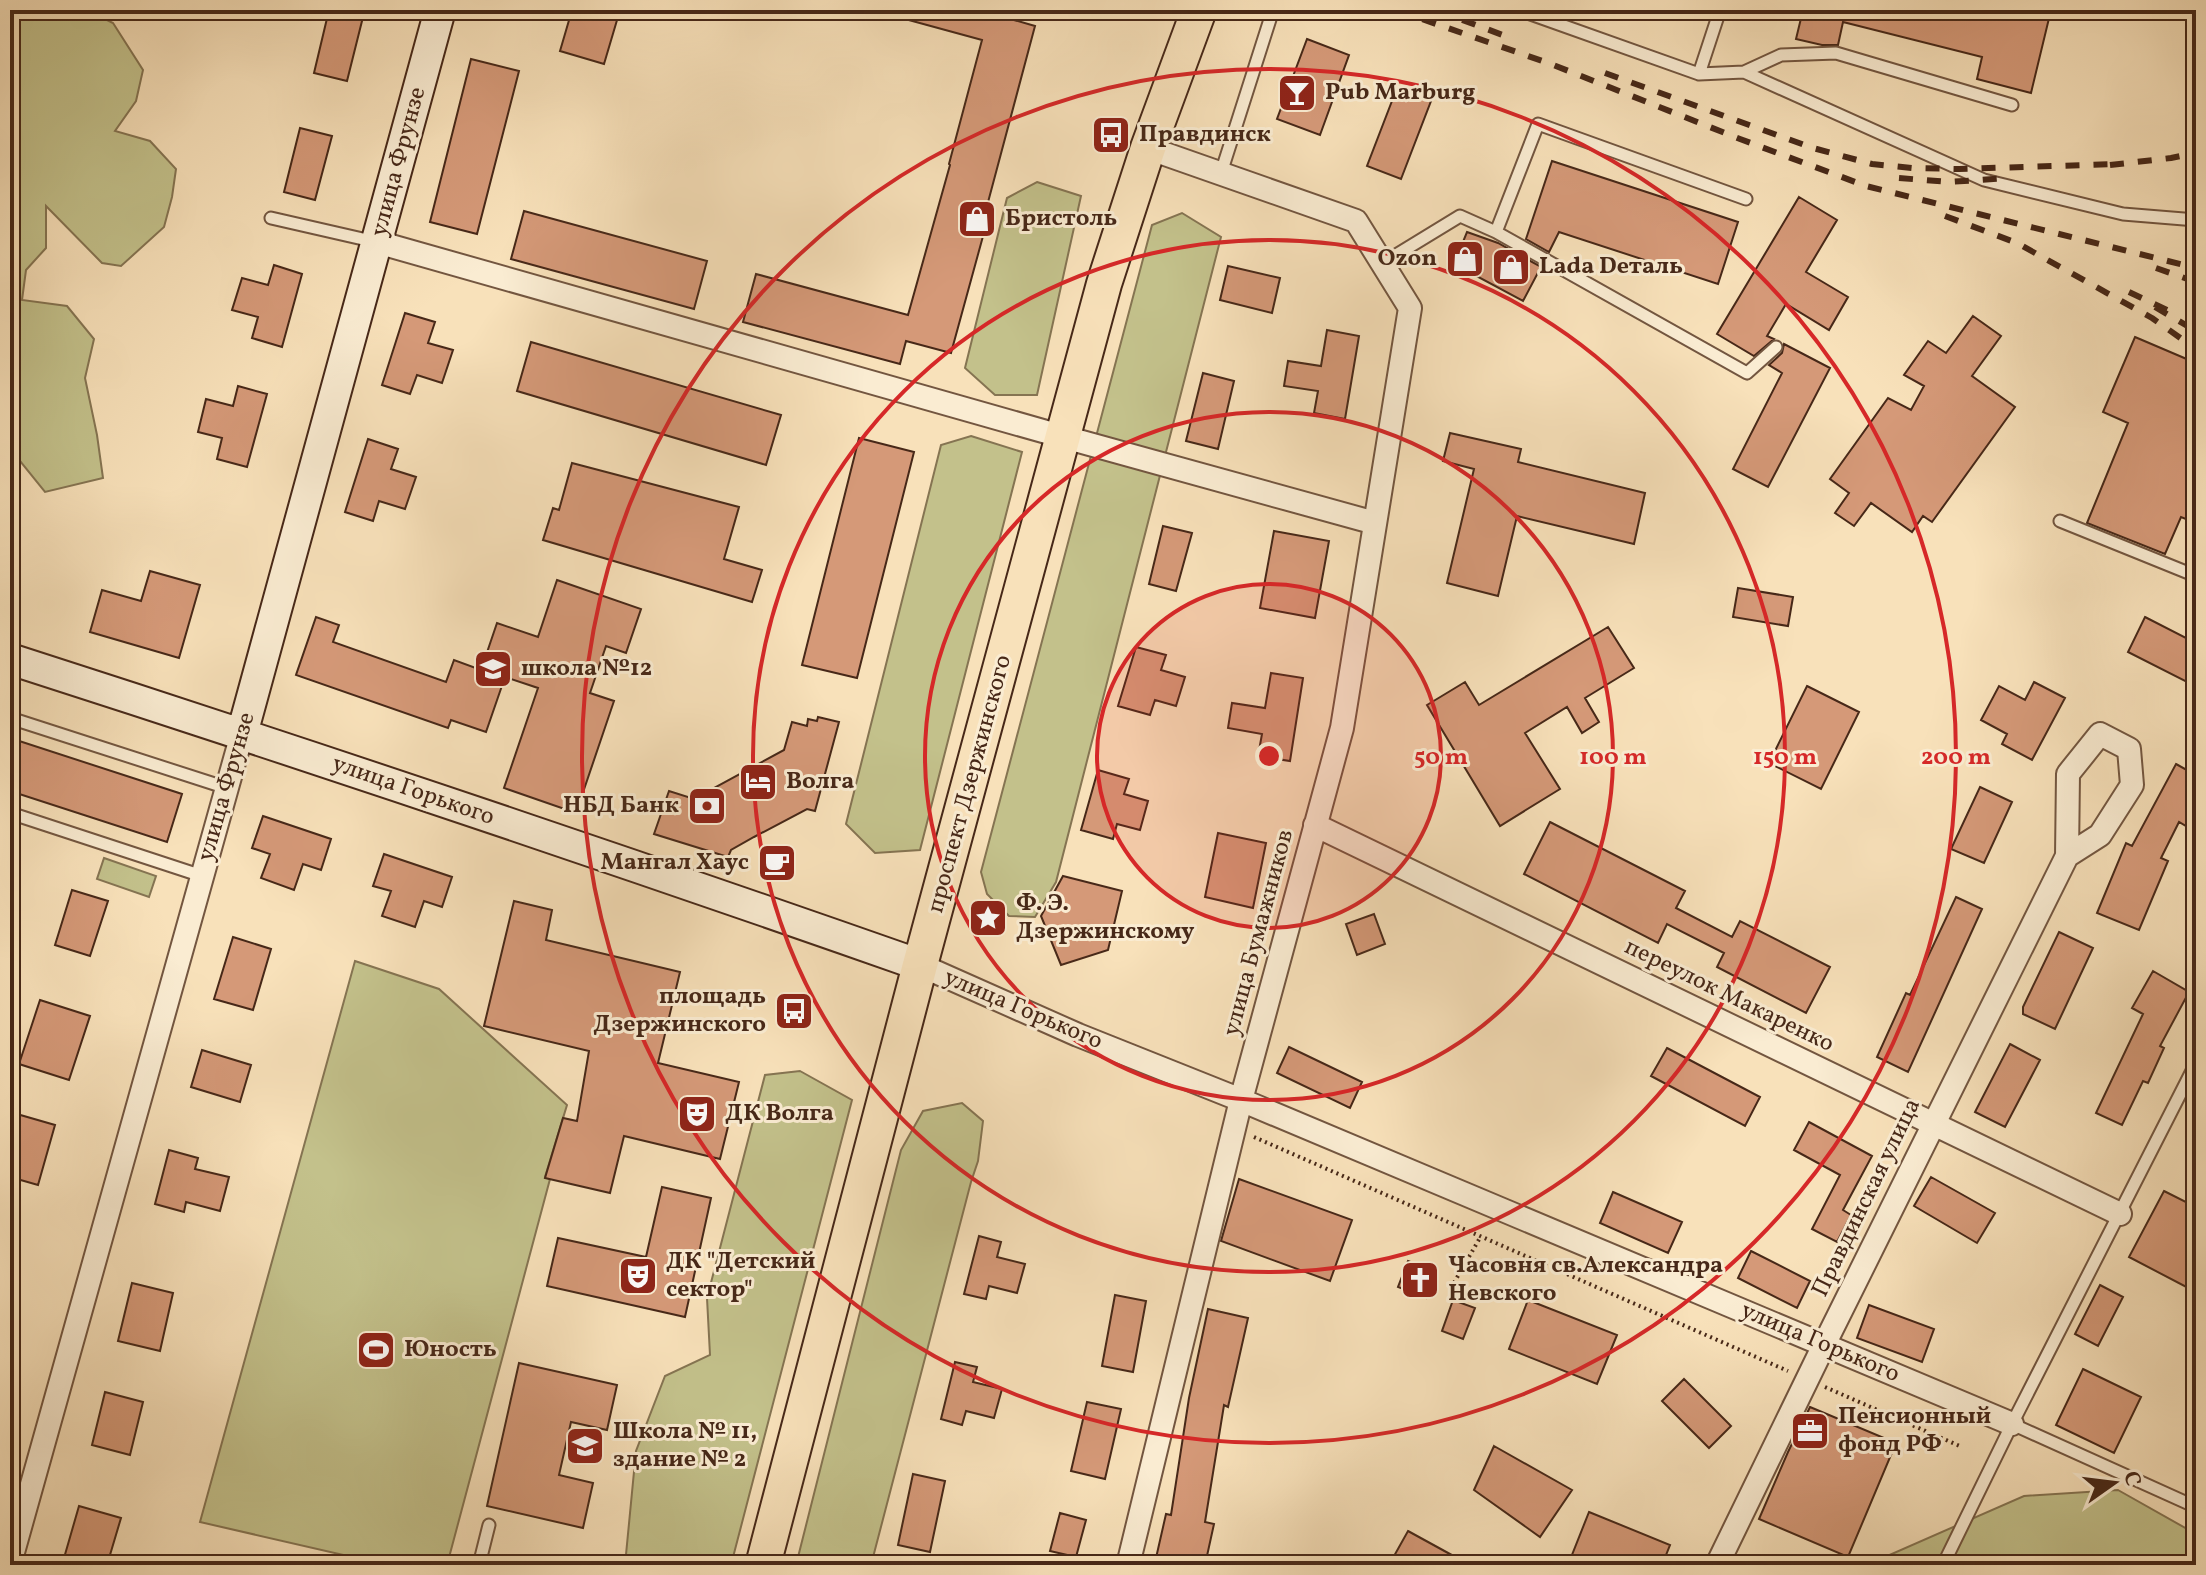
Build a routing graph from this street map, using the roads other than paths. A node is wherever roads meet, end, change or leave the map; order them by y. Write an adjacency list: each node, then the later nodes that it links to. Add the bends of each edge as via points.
1 (440, 10): 15 (street, улица Фрунзе)
2 (1199, 10): 9 (main road, проспект Дзержинского)
3 (1273, 10): 10 (lane)
4 (1519, 10): 7 (lane)
5 (1720, 10): 7 (lane)
6 (1744, 72): 7 (lane); 8 (lane, via 1781,55 1836,53); 13 (lane, via 1984,180 2123,214)
7 (1699, 74)
8 (2012, 105)
9 (1148, 148): 10 (street); 18 (main road, проспект Дзержинского, via 1112,256)
10 (1221, 173): 16 (street, via 1356,221)
11 (1746, 199): 14 (lane, via 1538,124)
12 (271, 218): 15 (lane)
13 (2196, 220)
14 (1496, 232): 16 (lane, via 1460,216); 17 (lane, via 1747,373)
15 (377, 242): 18 (street); 24 (street, улица Фрунзе)
16 (1383, 263): 20 (street, улица Бумажников, via 1410,308)
17 (1776, 347)
18 (1064, 437): 20 (street); 30 (main road, проспект Дзержинского)
19 (2060, 521): 21 (lane)
20 (1375, 523): 27 (street, улица Бумажников, via 1342,728)
21 (2196, 576)
22 (10, 659): 24 (street, улица Горького)
23 (10, 718): 25 (lane)
24 (242, 734): 25 (street, улица Фрунзе); 30 (street, улица Горького)
25 (227, 788): 29 (street, улица Фрунзе)
26 (10, 813): 29 (lane)
27 (1315, 825): 32 (street, улица Бумажников); 33 (street, переулок Макаренко)
28 (2067, 856): 28 (street, Правдинская улица, via 2068,774 2100,734 2129,749 2132,785 2100,835); 33 (street, Правдинская улица)
29 (202, 876): 39 (street, улица Фрунзе)
30 (920, 965): 32 (street, улица Горького); 41 (main road, проспект Дзержинского)
31 (2196, 1063): 34 (lane)
32 (1241, 1100): 35 (street, улица Горького); 42 (street, улица Бумажников)
33 (1933, 1124): 34 (street, переулок Макаренко); 35 (street, Правдинская улица)
34 (2120, 1214): 36 (lane)
35 (1824, 1345): 36 (street, улица Горького); 43 (street, Правдинская улица)
36 (2012, 1424): 37 (lane); 44 (lane)
37 (2196, 1507)
38 (489, 1525): 40 (lane)
39 (10, 1563)
40 (479, 1565)
41 (763, 1565)
42 (1128, 1565)
43 (1717, 1565)
44 (1943, 1565)

